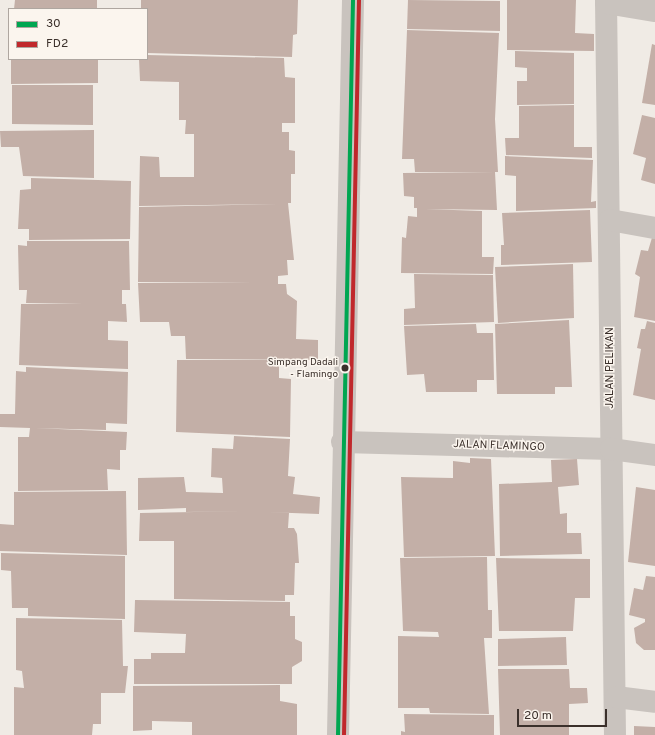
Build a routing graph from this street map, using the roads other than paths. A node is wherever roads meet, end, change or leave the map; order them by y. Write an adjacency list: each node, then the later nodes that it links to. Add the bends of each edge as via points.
1 (353, 0): 6 (street)
2 (606, 1): 3 (street); 4 (street, JALAN PELIKAN)
3 (655, 11)
4 (610, 220): 5 (street); 7 (street, JALAN PELIKAN)
5 (655, 228)
6 (342, 442): 7 (street, JALAN FLAMINGO); 11 (street)
7 (611, 449): 8 (street, JALAN FLAMINGO); 9 (street, JALAN PELIKAN)
8 (655, 455)
9 (616, 696): 10 (street); 12 (street, JALAN PELIKAN)
10 (655, 702)
11 (338, 735)
12 (615, 735)

